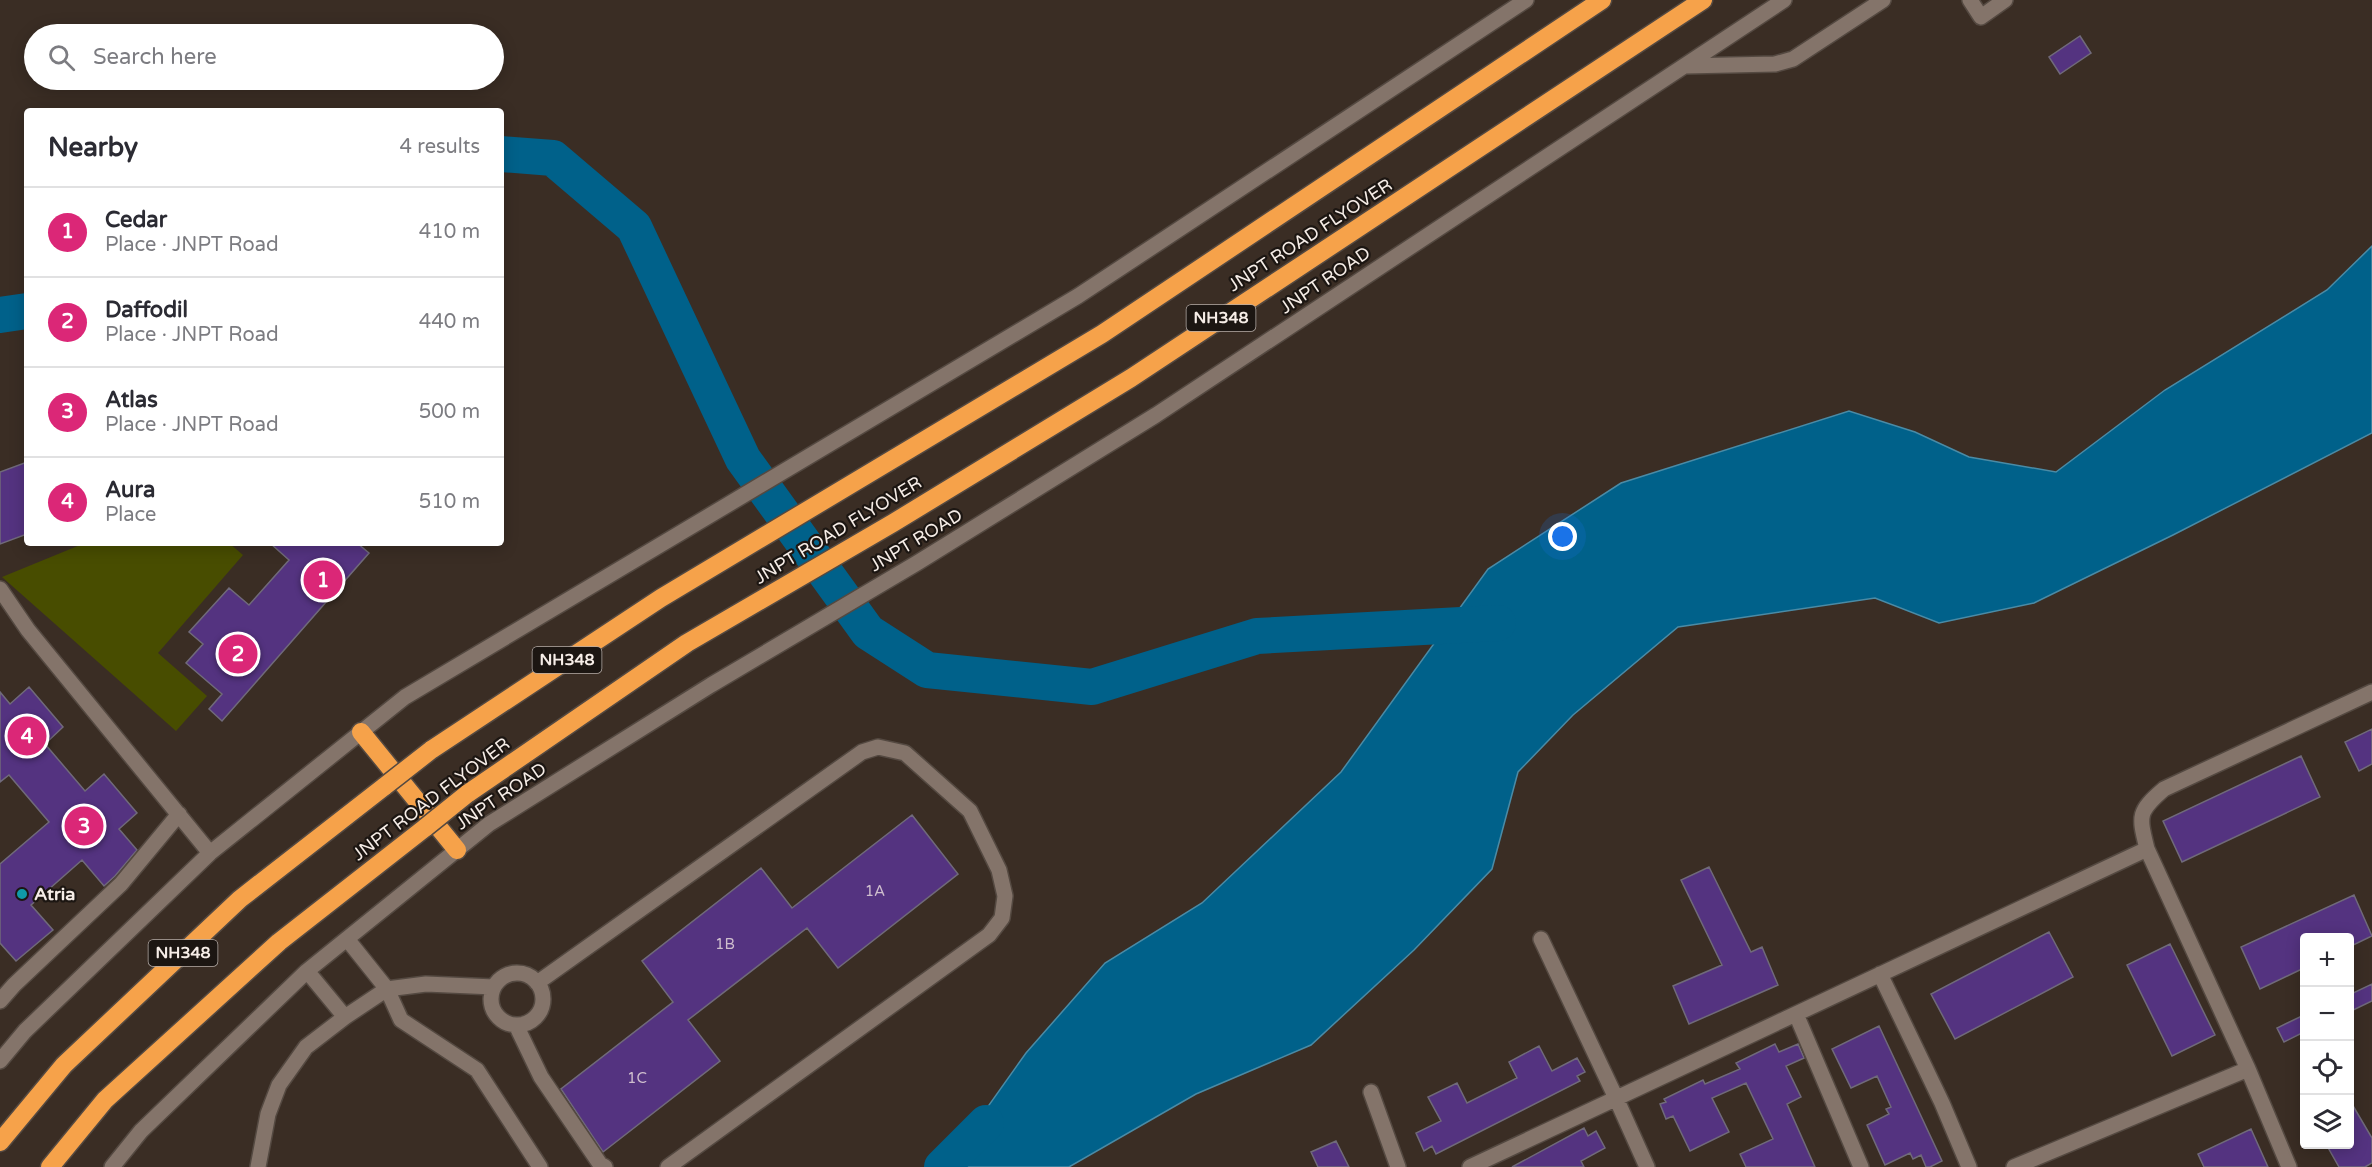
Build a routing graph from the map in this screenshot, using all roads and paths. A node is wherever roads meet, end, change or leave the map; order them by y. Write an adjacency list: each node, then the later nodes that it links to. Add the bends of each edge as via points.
1 (1526, 0): 11 (street, via 1078,296 405,697)
2 (1602, 0): 31 (highway, JNPT ROAD FLYOVER / NH348, bridge, via 1102,334 661,598 431,750 240,899 64,1065)
3 (1703, 0): 32 (highway, JNPT ROAD FLYOVER / NH348, bridge, via 1131,378 687,644 467,794 261,957 105,1100)
4 (1784, 0): 8 (street, JNPT ROAD)
5 (1883, 0): 8 (street, via 1793,58 1775,64)
6 (1970, 0): 7 (street, via 1981,17)
7 (2005, 0)
8 (1684, 66): 14 (street, JNPT ROAD, via 1156,415 711,685 489,824)
9 (0, 589): 12 (street, via 28,630)
10 (2372, 692): 13 (street, via 2164,789 2149,802 2140,820)
11 (361, 732): 14 (highway); 15 (street)
12 (178, 814): 15 (street); 23 (street, via 121,884)
13 (2146, 849): 19 (street); 28 (street)
14 (456, 850): 16 (street, JNPT ROAD)
15 (210, 853): 27 (street, via 25,1031)
16 (347, 939): 18 (street, JNPT ROAD); 22 (street)
17 (1541, 939): 30 (street)
18 (307, 971): 25 (street); 33 (street, JNPT ROAD, via 141,1131)
19 (1880, 974): 24 (street); 42 (street)
20 (537, 982): 21 (street, via 515,973); 26 (street, via 542,990 542,1007 532,1020); 37 (street, via 862,752 878,747 905,753 970,811 999,870 1005,896 1002,918 989,935)
21 (494, 987): 22 (street, via 426,984); 26 (street, via 495,1012 507,1023)
22 (387, 989): 25 (street); 35 (street, via 401,1020 477,1070)
23 (0, 1001)
24 (1796, 1014): 30 (street); 41 (street)
25 (345, 1017): 34 (street, via 306,1047 279,1086 268,1114)
26 (516, 1025): 36 (street, via 541,1077)
27 (0, 1061)
28 (2248, 1069): 43 (street); 44 (street)
29 (1371, 1092): 38 (street)
30 (1616, 1098): 39 (street); 40 (street)
31 (0, 1142)
32 (50, 1167)
33 (112, 1167)
34 (258, 1167)
35 (540, 1167)
36 (605, 1167)
37 (668, 1167)
38 (1398, 1167)
39 (1470, 1167)
40 (1647, 1167)
41 (1861, 1167)
42 (1969, 1167)
43 (2014, 1167)
44 (2289, 1167)

